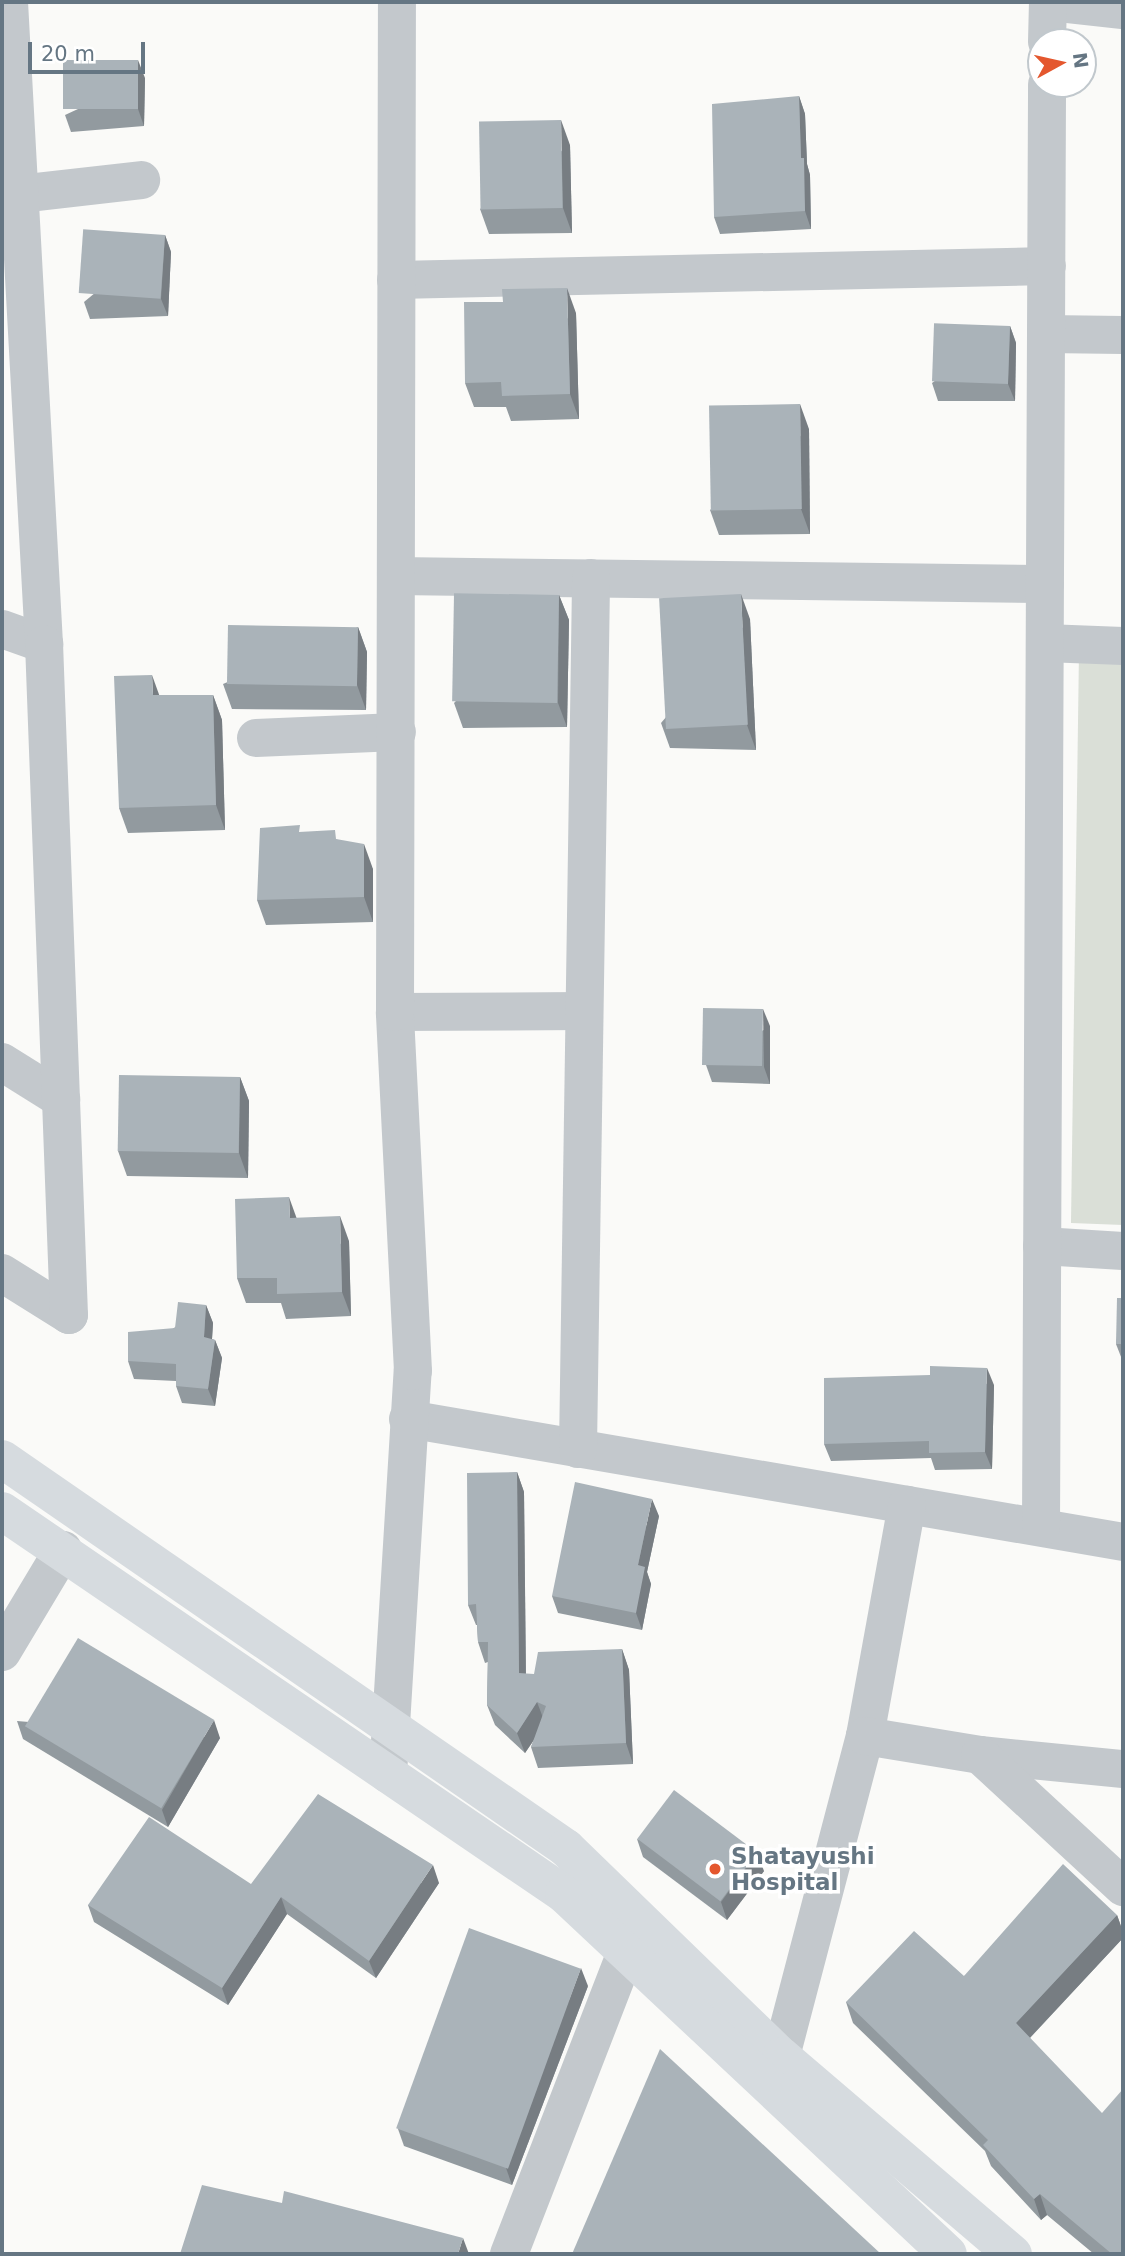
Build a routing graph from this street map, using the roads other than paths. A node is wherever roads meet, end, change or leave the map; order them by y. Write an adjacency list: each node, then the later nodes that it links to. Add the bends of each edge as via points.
1 (397, 2): 10 (street)
2 (1049, 2): 3 (street); 5 (street)
3 (1123, 10)
4 (6, 15): 8 (street)
5 (1048, 28)
6 (1047, 98): 9 (street)
7 (141, 180): 8 (street)
8 (19, 194): 11 (street)
9 (1047, 266): 10 (street); 12 (street)
10 (397, 279): 14 (street)
11 (14, 323): 19 (street)
12 (1046, 334): 13 (street); 16 (street)
13 (1123, 335)
14 (396, 576): 15 (street); 21 (street)
15 (590, 578): 16 (street); 23 (street)
16 (1045, 584): 18 (street)
17 (2, 629): 19 (street)
18 (1045, 643): 20 (street); 27 (street)
19 (44, 644): 26 (street)
20 (1123, 646)
21 (397, 733): 22 (street); 24 (street)
22 (256, 738)
23 (584, 1011): 24 (street); 31 (street)
24 (395, 1012): 30 (street, via 413,1371)
25 (2, 1062): 26 (street)
26 (61, 1099): 29 (street, via 69,1315)
27 (1042, 1246): 28 (street); 35 (street)
28 (1123, 1251)
29 (2, 1273)
30 (408, 1419): 31 (street); 39 (street)
31 (578, 1449): 33 (street)
32 (2, 1459): 39 (main road)
33 (907, 1505): 35 (street); 40 (street)
34 (2, 1511): 37 (main road)
35 (1041, 1527): 36 (street)
36 (1123, 1542)
37 (62, 1550): 38 (street); 43 (main road)
38 (2, 1652)
39 (389, 1726): 43 (street); 46 (main road, via 566,1848)
40 (865, 1735): 41 (street); 46 (street)
41 (980, 1755): 42 (street); 44 (street)
42 (1123, 1769)
43 (388, 1774): 45 (main road, via 564,1894)
44 (1123, 1887)
45 (626, 1952): 47 (street); 48 (main road)
46 (781, 2056): 49 (main road)
47 (509, 2254)
48 (948, 2254)
49 (1013, 2254)

